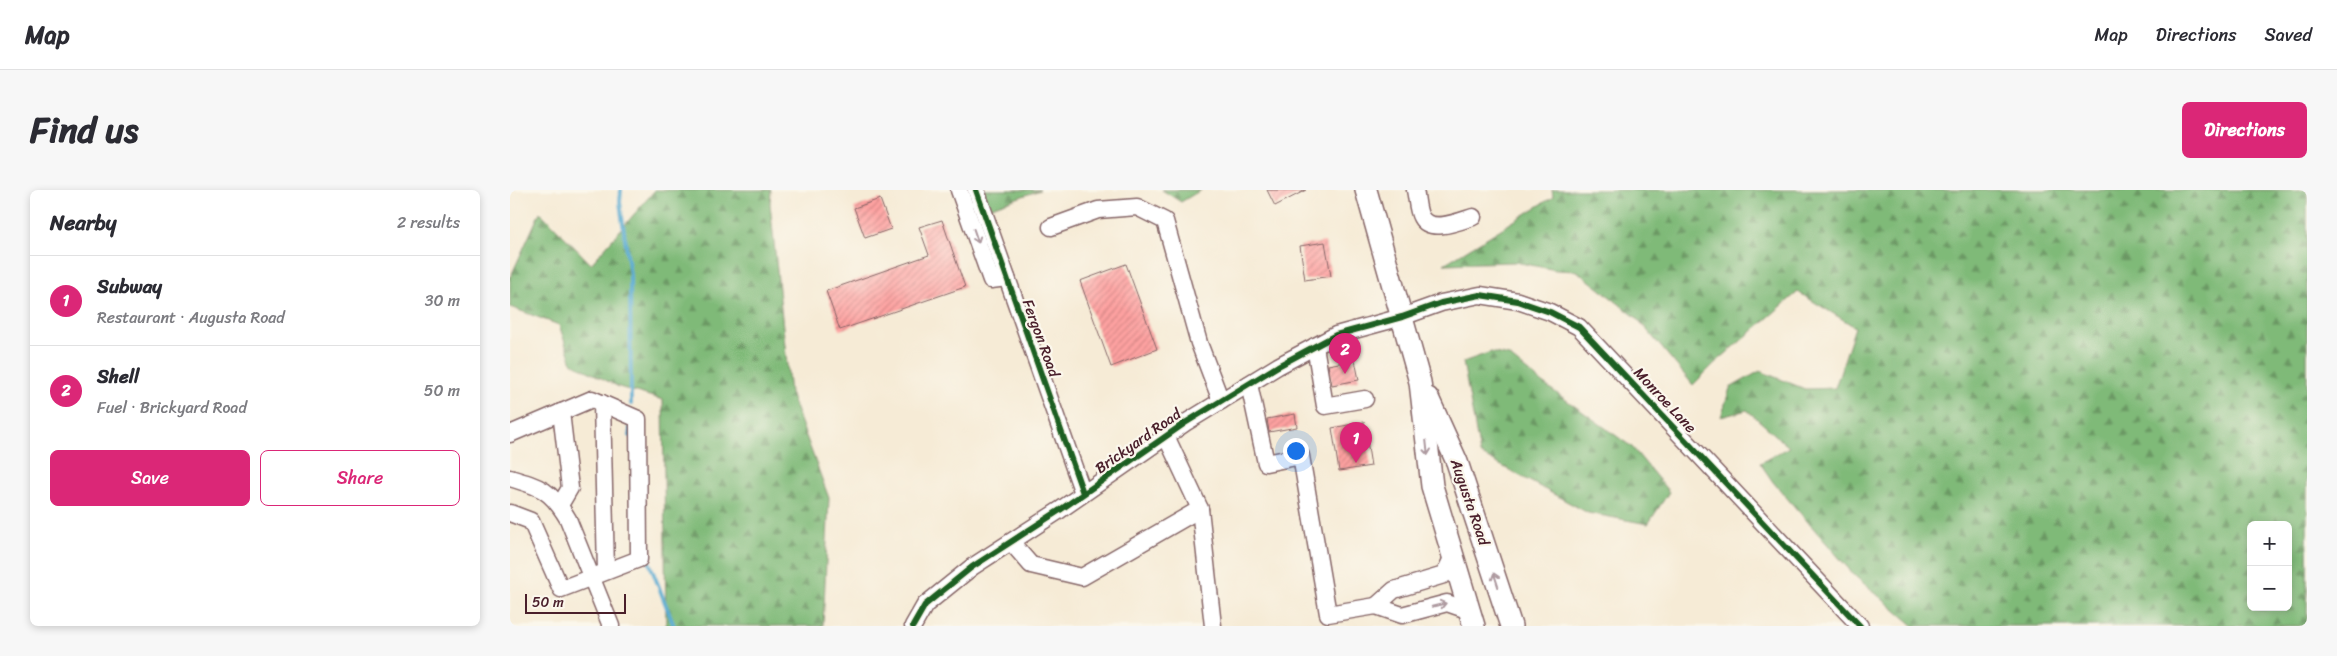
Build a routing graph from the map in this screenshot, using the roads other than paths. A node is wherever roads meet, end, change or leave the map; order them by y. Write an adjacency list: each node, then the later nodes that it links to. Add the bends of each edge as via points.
1 (959, 190): 7 (street, one-way to 7, via 991,280)
2 (976, 190): 7 (street, Fergon Road)
3 (1366, 190): 8 (main road, Augusta Road)
4 (1415, 190): 5 (street, via 1421,217 1427,224 1440,226)
5 (1474, 217)
6 (1051, 228): 13 (street, via 1098,210 1137,207 1165,222 1199,343)
7 (1007, 278): 19 (street, Fergon Road)
8 (1402, 317): 9 (street, Brickyard Road, via 1336,335); 10 (main road, Augusta Road); 34 (street, Monroe Lane, via 1440,303 1480,295 1550,312 1579,327)
9 (1315, 346): 11 (street, Brickyard Road); 12 (street, via 1325,406)
10 (1420, 382): 24 (main road, Augusta Road, one-way to 24, via 1432,486); 33 (main road, Augusta Road, one-way to 10, via 1457,462)
11 (1249, 384): 13 (street, Brickyard Road); 28 (street, via 1266,462 1302,456)
12 (1365, 400)
13 (1221, 401): 17 (street, Brickyard Road)
14 (602, 403): 15 (street, via 592,399); 25 (street); 25 (street, via 638,419 639,559)
15 (561, 412): 16 (street); 20 (street, via 570,488)
16 (510, 434)
17 (1166, 436): 19 (street, Brickyard Road); 21 (street)
18 (510, 478): 20 (street, via 543,488)
19 (1083, 494): 23 (street, Brickyard Road)
20 (560, 505): 25 (street)
21 (1200, 509): 23 (street, via 1082,577 1031,566); 32 (street)
22 (510, 513): 25 (street, via 532,521 561,589)
23 (1011, 542): 31 (street, Brickyard Road, via 936,595 925,605)
24 (1453, 556): 26 (street, via 1444,575 1394,590); 27 (main road, Augusta Road)
25 (599, 574): 30 (street)
26 (1376, 606): 28 (street); 29 (street)
27 (1472, 618): 29 (street, one-way to 27, via 1447,603)
28 (1324, 620)
29 (1403, 621)
30 (611, 626)
31 (913, 626)
32 (1213, 626)
33 (1511, 626)
34 (1860, 626)

